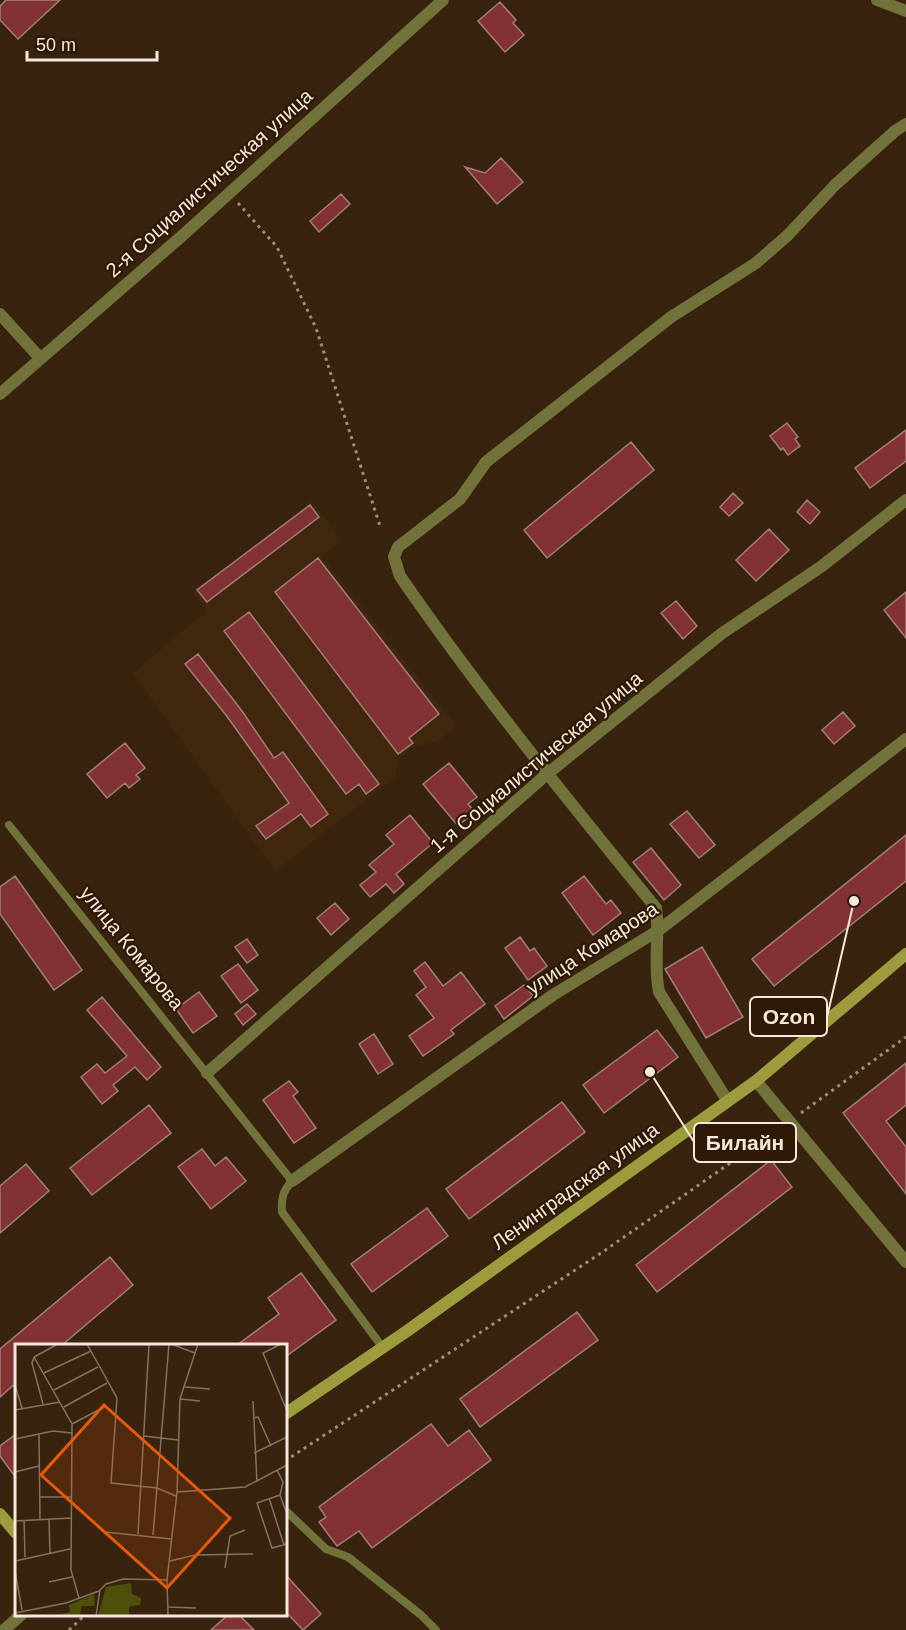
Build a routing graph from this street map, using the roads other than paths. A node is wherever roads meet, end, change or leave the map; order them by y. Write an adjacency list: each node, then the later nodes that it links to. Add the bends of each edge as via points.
1 (443, 0): 6 (street, 2-я Социалистическая улица)
2 (877, 0): 3 (street)
3 (906, 11)
4 (906, 124): 10 (street, via 835,185 788,236 756,262 670,317 486,462 460,499 398,547 394,557 400,576)
5 (0, 314): 6 (street)
6 (40, 358): 7 (street, 2-я Социалистическая улица)
7 (0, 394)
8 (906, 500): 10 (street, 1-я Социалистическая улица, via 822,566 721,634)
9 (906, 739): 12 (street, улица Комарова)
10 (547, 774): 12 (street, via 656,908); 14 (street, 1-я Социалистическая улица)
11 (9, 825): 14 (lane, улица Комарова)
12 (659, 930): 16 (street, via 659,992); 17 (street, улица Комарова, via 553,996)
13 (906, 954): 15 (main road, Ленинградская улица)
14 (207, 1073): 17 (lane, улица Комарова)
15 (756, 1081): 16 (main road, Ленинградская улица); 18 (street)
16 (727, 1101): 19 (main road, Ленинградская улица)
17 (292, 1181): 19 (lane, via 281,1199 282,1212)
18 (906, 1262)
19 (383, 1348): 20 (main road, Ленинградская улица)
20 (286, 1413)
21 (286, 1511): 26 (lane, via 326,1549 348,1557)
22 (0, 1514): 23 (main road)
23 (15, 1532)
24 (21, 1615): 25 (street)
25 (4, 1630)
26 (436, 1630)

